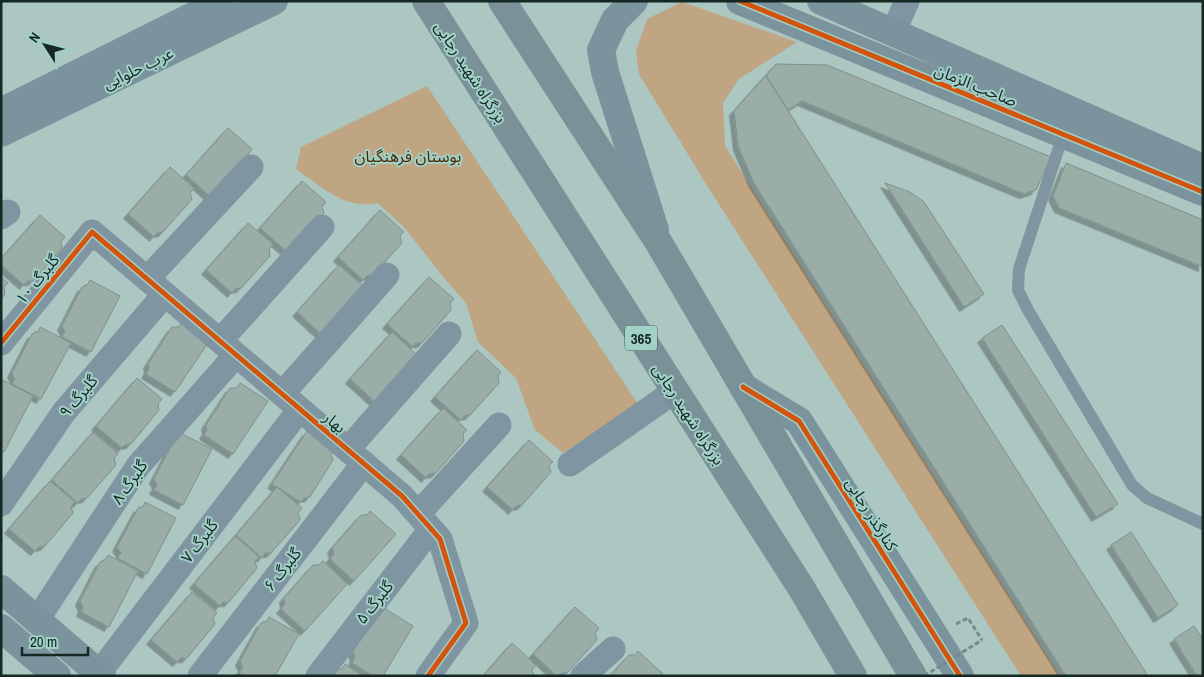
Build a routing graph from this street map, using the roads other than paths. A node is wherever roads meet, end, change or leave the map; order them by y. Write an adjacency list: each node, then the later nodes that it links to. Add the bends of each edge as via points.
1 (222, 1): 10 (street, عرب حلوایی)
2 (274, 1): 11 (street, عرب حلوایی)
3 (426, 1): 25 (highway, بزرگراه شهید رجایی / 365)
4 (502, 1): 18 (highway)
5 (634, 1): 18 (street, via 615,20 601,50 605,72)
6 (740, 1): 12 (street, صاحب الزمان)
7 (821, 1): 9 (street, صاحب الزمان)
8 (907, 1): 9 (street)
9 (893, 34): 14 (street, صاحب الزمان)
10 (1, 112)
11 (1, 133)
12 (1063, 135): 15 (street, صاحب الزمان); 32 (lane, via 1025,248 1018,290 1132,485 1147,498)
13 (251, 167): 20 (street, گلبرگ ۹)
14 (1203, 168)
15 (1203, 192)
16 (322, 227): 23 (street, گلبرگ ۸)
17 (92, 232): 20 (street, بهار); 22 (street, گلبرگ ۱۰)
18 (659, 243): 24 (highway)
19 (387, 275): 26 (street, گلبرگ ۷)
20 (156, 287): 23 (street, بهار); 30 (street, گلبرگ ۹)
21 (449, 334): 28 (street, گلبرگ ۶)
22 (1, 343)
23 (228, 348): 26 (street, بهار); 33 (street, گلبرگ ۸, via 138,466)
24 (743, 387): 43 (highway); 44 (street, کنارگذر رجایی, via 799,421)
25 (675, 391): 29 (street); 42 (highway, بزرگراه شهید رجایی / 365)
26 (291, 401): 28 (street, بهار); 36 (street, گلبرگ ۷)
27 (499, 425): 31 (street, گلبرگ ۵)
28 (356, 456): 31 (street, بهار); 38 (street, گلبرگ ۶)
29 (570, 464)
30 (1, 504)
31 (425, 521): 39 (street, گلبرگ ۵); 40 (street, بهار, via 440,539 466,623)
32 (1203, 524)
33 (14, 609): 36 (street)
34 (1, 628): 37 (street)
35 (613, 649): 41 (street)
36 (101, 674)
37 (57, 676)
38 (200, 676)
39 (318, 676)
40 (428, 676)
41 (584, 676)
42 (853, 676)
43 (913, 676)
44 (960, 676)

